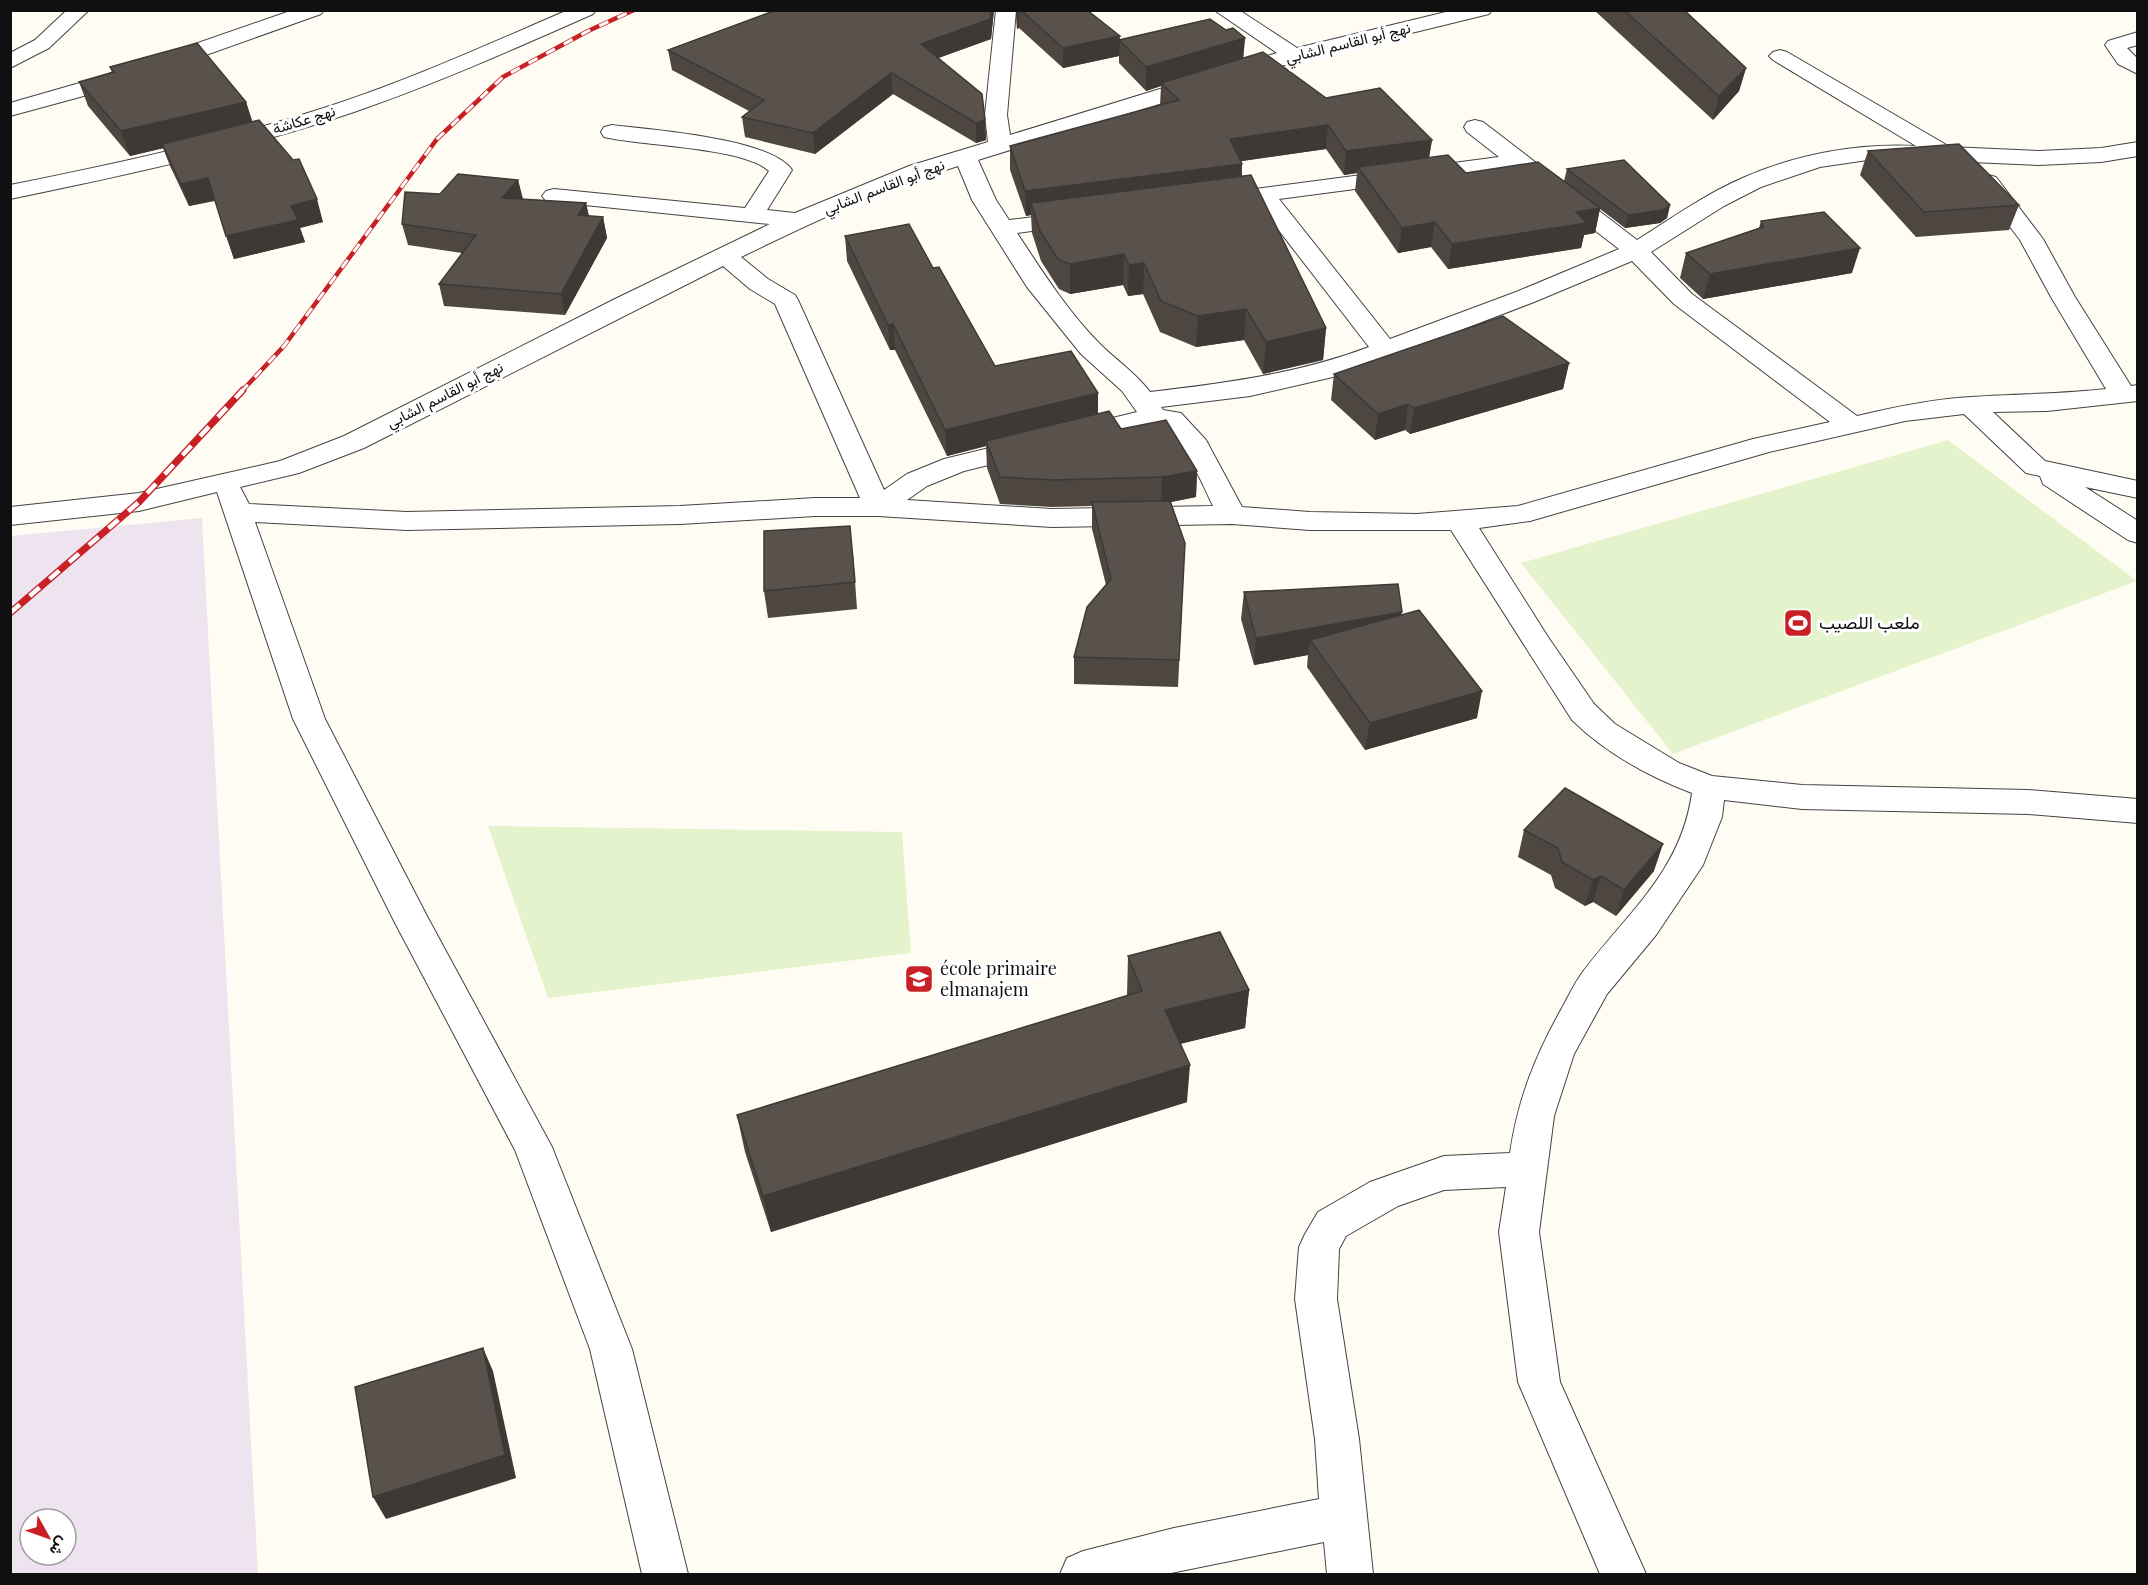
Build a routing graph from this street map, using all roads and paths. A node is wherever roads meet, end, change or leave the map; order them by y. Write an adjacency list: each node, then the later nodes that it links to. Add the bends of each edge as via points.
1 (79, 10): 10 (street, via 42,44)
2 (314, 10): 12 (street, via 105,83)
3 (586, 10): 20 (street, نهج عكاشة, via 412,83 312,119 204,149)
4 (1006, 10): 15 (street, via 996,115)
5 (1224, 10): 8 (street)
6 (1482, 10): 8 (street, نهج أبو القاسم الشابي)
7 (2138, 38): 11 (street, via 2115,45)
8 (1294, 55): 15 (street, نهج أبو القاسم الشابي)
9 (1780, 56): 17 (street)
10 (10, 62)
11 (2138, 68)
12 (10, 110)
13 (1474, 127): 19 (street)
14 (612, 132): 24 (street, via 740,150 771,159 781,170)
15 (1000, 147): 18 (street, نهج أبو القاسم الشابي)
16 (2138, 149): 17 (street, via 2039,158)
17 (1955, 153): 28 (street, via 1881,151 1816,161 1744,187); 31 (street, via 2031,239 2063,297)
18 (965, 157): 26 (street, نهج أبو القاسم الشابي, via 917,171); 27 (street, via 984,200)
19 (1517, 161): 21 (street); 28 (street)
20 (10, 192)
21 (1263, 194): 23 (street); 30 (street)
22 (554, 196): 24 (street)
23 (1192, 204)
24 (751, 216): 26 (street)
25 (1097, 216): 27 (street)
26 (798, 220): 29 (street, نهج أبو القاسم الشابي)
27 (1002, 228): 33 (street, via 1036,282 1090,349 1131,385)
28 (1636, 250): 30 (street); 34 (street, via 1683,298)
29 (725, 255): 37 (street, نهج أبو القاسم الشابي, via 354,442 289,466); 38 (street, via 759,284 786,300)
30 (1385, 350): 33 (street, via 1337,368)
31 (2130, 394): 32 (street, via 2047,403)
32 (1970, 405): 34 (street); 35 (street)
33 (1149, 409): 38 (street, via 954,465 917,480); 39 (street, via 1171,419 1196,446)
34 (1852, 425): 41 (street, via 1763,445 1520,515)
35 (2036, 468): 36 (street); 42 (street)
36 (2138, 490)
37 (233, 497): 38 (street, via 407,520); 40 (street); 47 (street, via 309,719 533,1147 611,1350)
38 (878, 507): 39 (street, via 1052,518)
39 (1232, 515): 41 (street, via 1310,521)
40 (10, 516)
41 (1460, 521): 43 (street, via 1583,712 1604,732 1639,755)
42 (2138, 534)
43 (1709, 787): 44 (street, via 1802,797 2028,802); 45 (street, via 1705,817 1691,856 1644,925 1594,984 1556,1053 1535,1116)
44 (2138, 811)
45 (1528, 1169): 46 (street, via 1444,1173 1384,1194 1332,1224 1319,1247 1316,1299 1337,1439); 50 (street, via 1519,1232 1539,1382)
46 (1343, 1516): 48 (street, via 1174,1550); 49 (street)
47 (665, 1575)
48 (1083, 1575)
49 (1350, 1575)
50 (1623, 1575)

